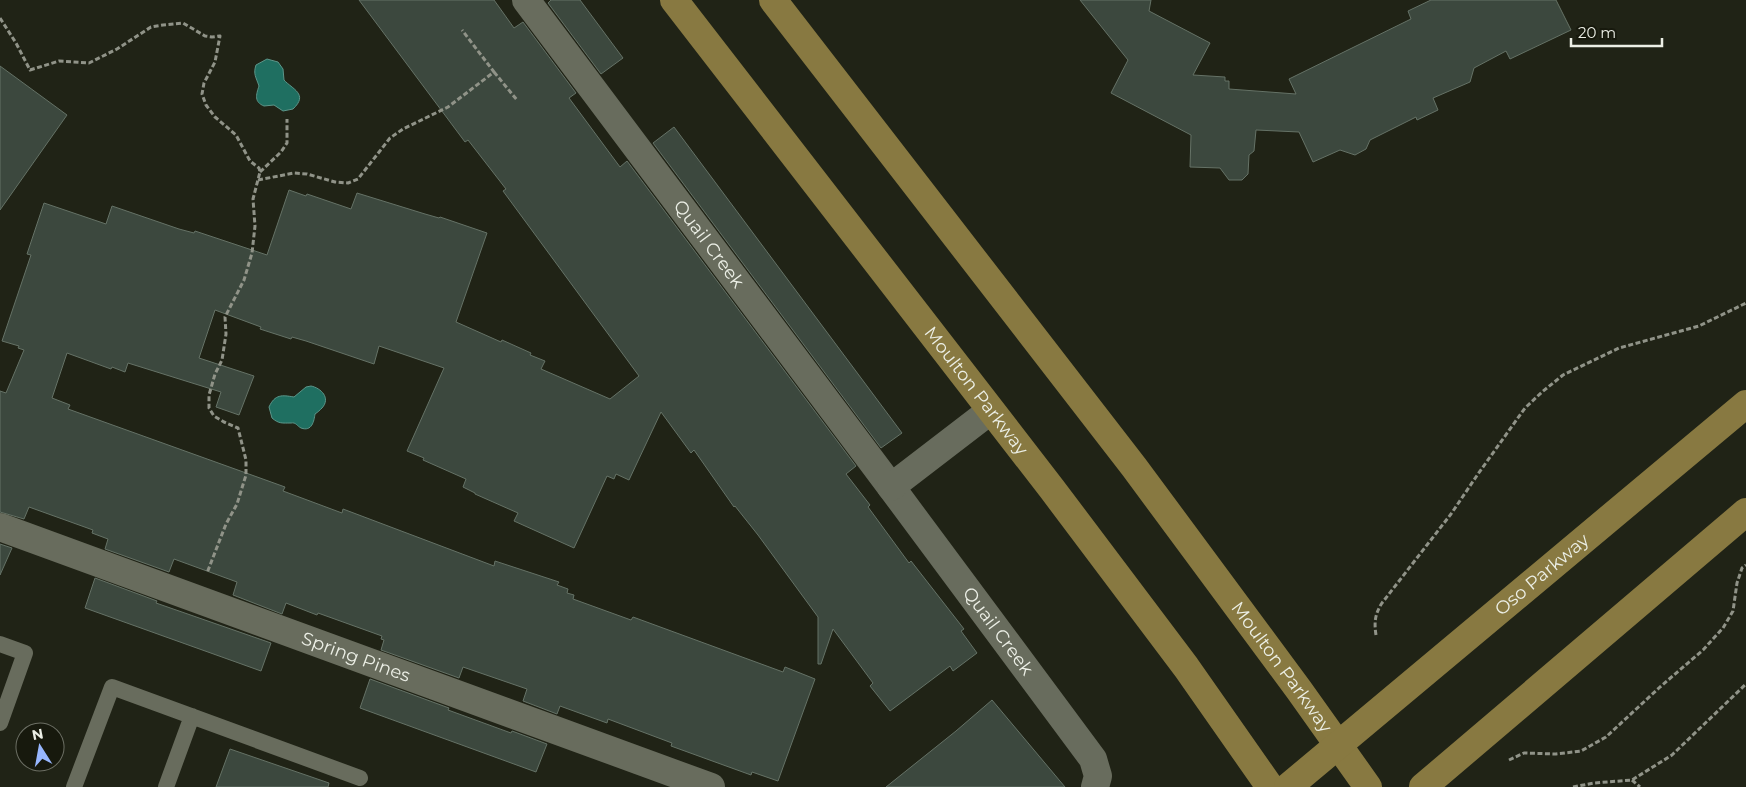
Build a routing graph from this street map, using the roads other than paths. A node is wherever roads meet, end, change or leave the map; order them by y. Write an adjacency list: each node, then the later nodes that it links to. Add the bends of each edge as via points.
1 (526, 0): 6 (street, Quail Creek)
2 (674, 0): 5 (main road, Moulton Parkway)
3 (773, 0): 12 (main road, Moulton Parkway, via 1134,467)
4 (1746, 404): 12 (main road, Oso Parkway)
5 (990, 411): 6 (street); 18 (main road, Moulton Parkway, via 1180,659)
6 (892, 487): 14 (street, Quail Creek, via 1093,759)
7 (1746, 512): 21 (main road)
8 (0, 527): 17 (street, Spring Pines)
9 (0, 644): 11 (lane, via 25,653)
10 (192, 716): 13 (lane); 15 (lane, via 112,687); 16 (lane)
11 (0, 723)
12 (1339, 744): 19 (main road, Oso Parkway); 20 (main road, Moulton Parkway)
13 (360, 778)
14 (1096, 782)
15 (74, 787)
16 (166, 787)
17 (711, 787)
18 (1270, 787)
19 (1288, 787)
20 (1368, 787)
21 (1423, 787)

